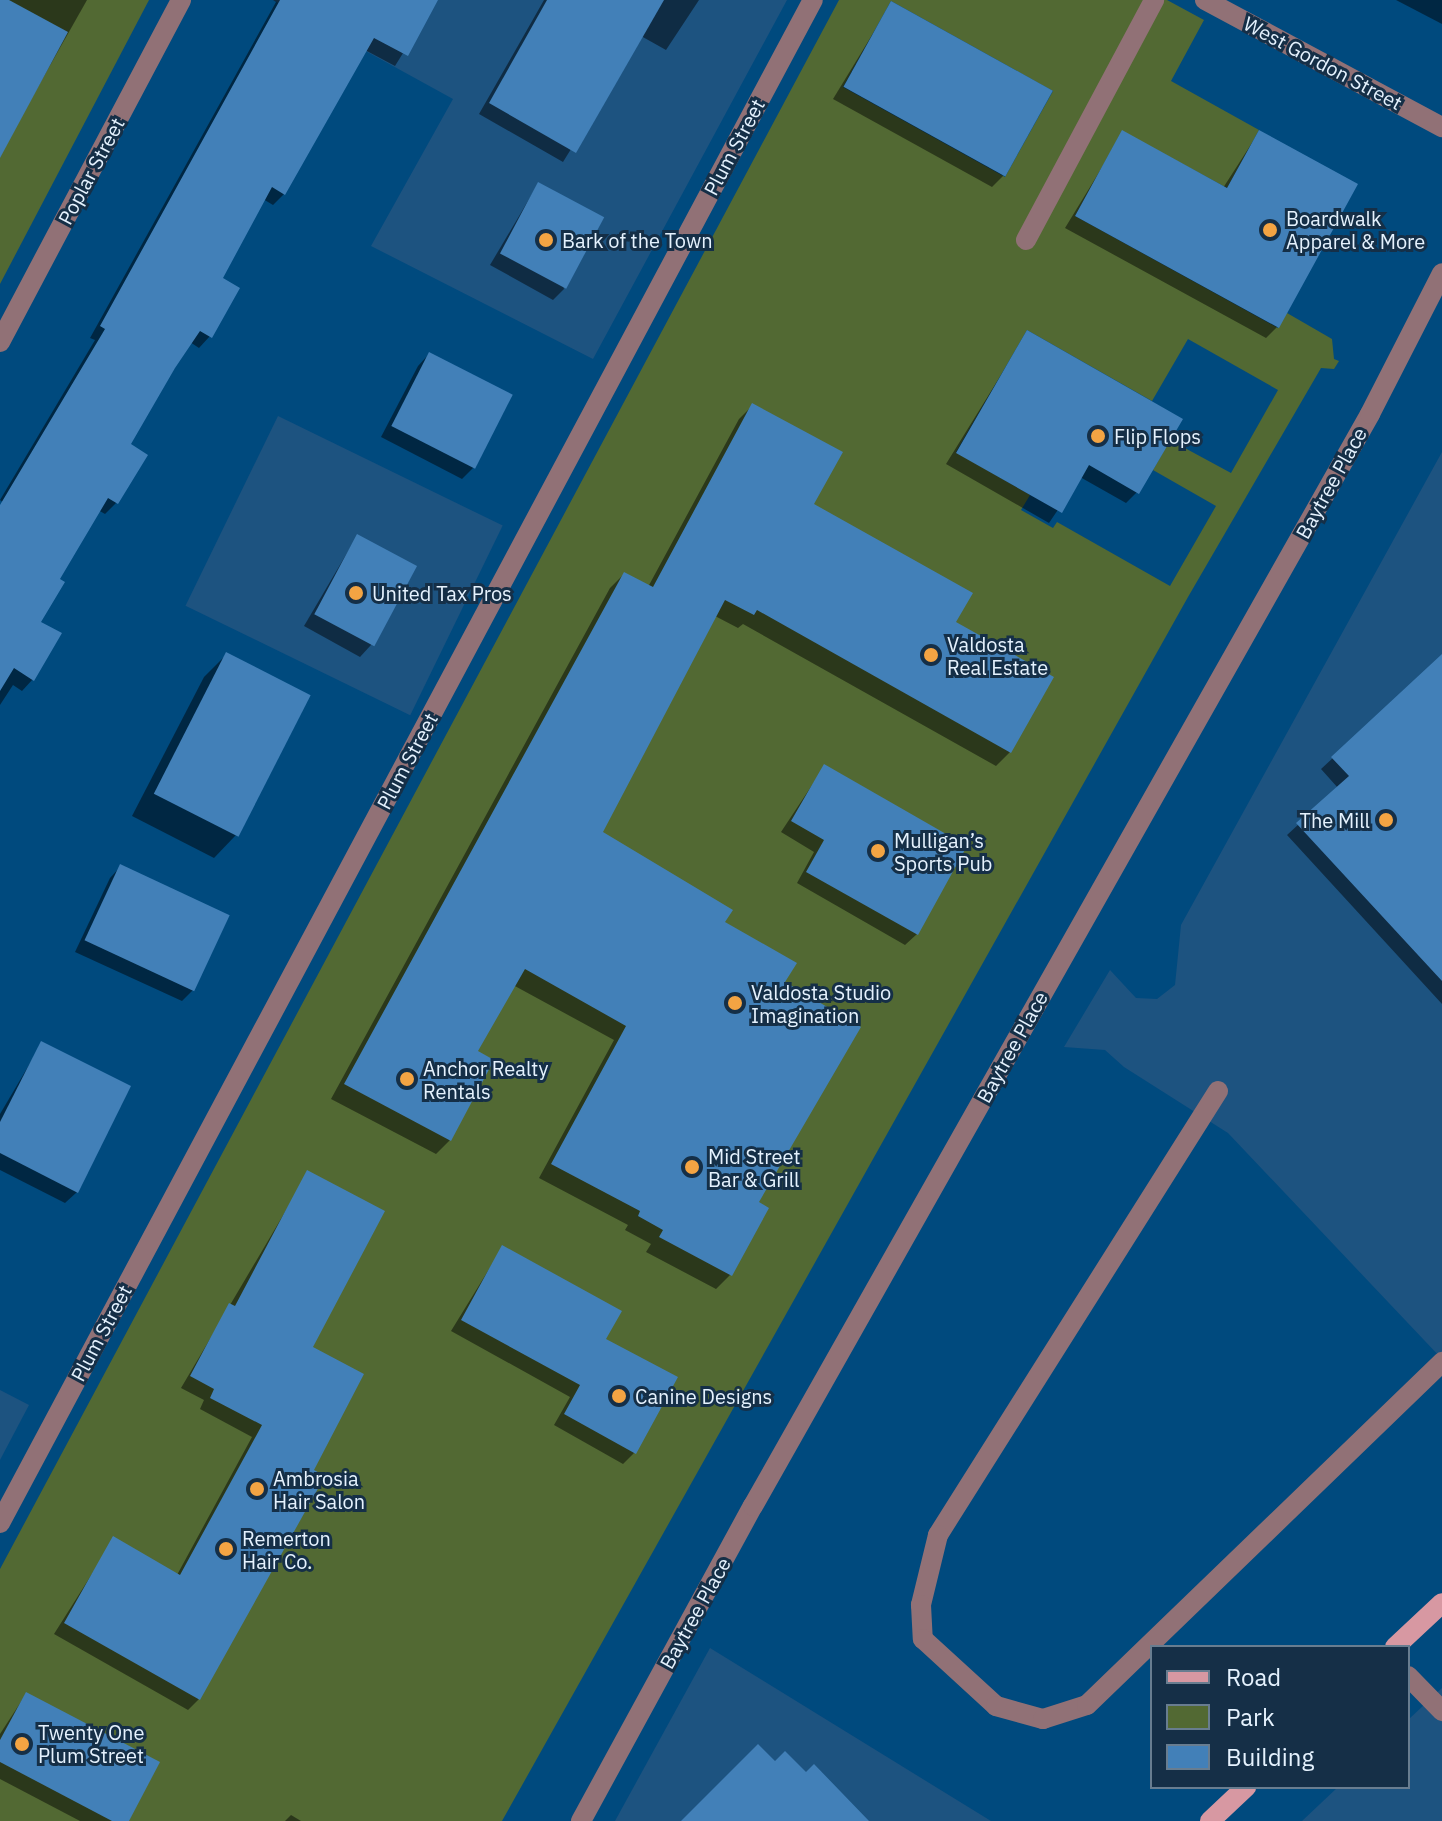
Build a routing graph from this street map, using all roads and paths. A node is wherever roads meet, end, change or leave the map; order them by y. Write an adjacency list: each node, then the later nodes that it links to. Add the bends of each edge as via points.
1 (181, 0): 8 (street, Poplar Street)
2 (813, 0): 11 (street, Plum Street)
3 (1154, 0): 6 (street)
4 (1205, 0): 5 (street, West Gordon Street)
5 (1442, 127)
6 (1026, 240)
7 (1442, 273): 17 (street, Baytree Place, via 1370,414 753,1506)
8 (0, 342)
9 (1218, 1091): 10 (street, via 938,1535 921,1605 923,1639 996,1706 1043,1719 1087,1705)
10 (1442, 1362)
11 (0, 1523)
12 (1442, 1603): 13 (main road)
13 (1397, 1645)
14 (1410, 1678): 15 (street)
15 (1442, 1711)
16 (1244, 1789): 18 (main road)
17 (581, 1821)
18 (1210, 1821)

